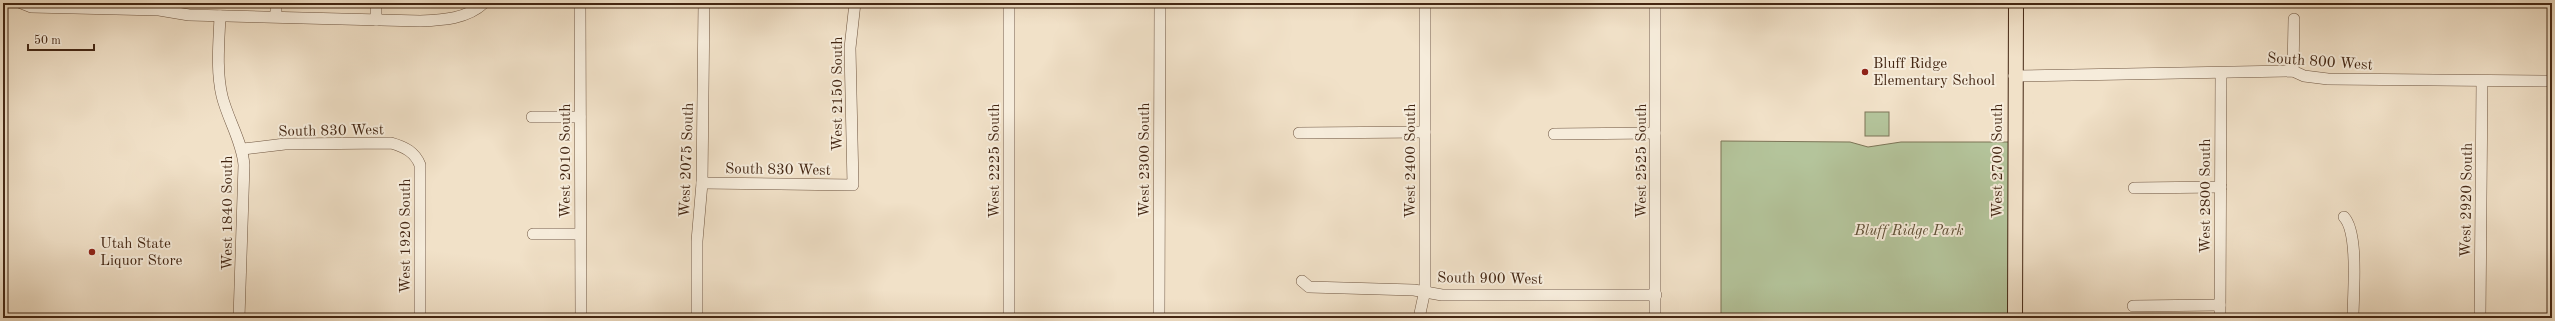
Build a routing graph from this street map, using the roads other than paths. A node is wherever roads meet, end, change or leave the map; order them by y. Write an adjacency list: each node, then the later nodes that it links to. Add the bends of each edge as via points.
1 (21, 3): 13 (street, via 31,7 159,10 189,15)
2 (276, 3): 14 (street)
3 (376, 3): 16 (street)
4 (484, 3): 16 (street, via 468,13 446,20)
5 (580, 3): 23 (street, West 2010 South)
6 (704, 3): 30 (street, West 2075 South)
7 (855, 3): 31 (street, West 2150 South, via 850,48)
8 (1009, 3): 46 (street, West 2225 South)
9 (1160, 3): 47 (street, West 2300 South)
10 (1425, 3): 24 (street, West 2400 South)
11 (1655, 3): 26 (street, West 2525 South)
12 (2016, 3): 19 (main road, West 2700 South)
13 (220, 16): 14 (street); 28 (street, West 1840 South, via 218,77 226,111)
14 (276, 16): 16 (street)
15 (2294, 19): 17 (street)
16 (376, 20)
17 (2293, 71): 18 (street, South 800 West); 21 (street, South 800 West, via 2304,76 2328,79)
18 (2221, 73): 19 (street, South 800 West); 32 (street, West 2800 South)
19 (2014, 76): 50 (main road, West 2700 South)
20 (2552, 81): 21 (street, South 800 West)
21 (2482, 82): 53 (street, West 2920 South)
22 (532, 117): 23 (street)
23 (580, 117): 36 (street, West 2010 South)
24 (1426, 132): 25 (street); 38 (street, West 2400 South)
25 (1299, 133)
26 (1655, 133): 27 (street); 39 (street, West 2525 South)
27 (1554, 134)
28 (243, 150): 29 (street, South 830 West, via 286,144 391,143 407,148); 42 (street, West 1840 South)
29 (416, 156): 43 (street, West 1920 South, via 421,172)
30 (702, 183): 31 (street, South 830 West); 45 (street, West 2075 South, via 697,241)
31 (853, 185)
32 (2220, 187): 33 (street); 40 (street, West 2800 South)
33 (2134, 188)
34 (2344, 217): 52 (street, via 2352,237)
35 (533, 234): 36 (street)
36 (580, 234): 44 (street, West 2010 South)
37 (1302, 281): 38 (street, South 900 West, via 1309,287)
38 (1425, 290): 39 (street, South 900 West, via 1442,295); 48 (street, West 2400 South)
39 (1656, 295): 49 (street, West 2525 South)
40 (2220, 305): 41 (street); 51 (street, West 2800 South)
41 (2133, 306)
42 (240, 318)
43 (420, 318)
44 (580, 318)
45 (697, 318)
46 (1009, 318)
47 (1159, 318)
48 (1419, 318)
49 (1655, 318)
50 (2015, 318)
51 (2220, 318)
52 (2353, 318)
53 (2480, 318)

